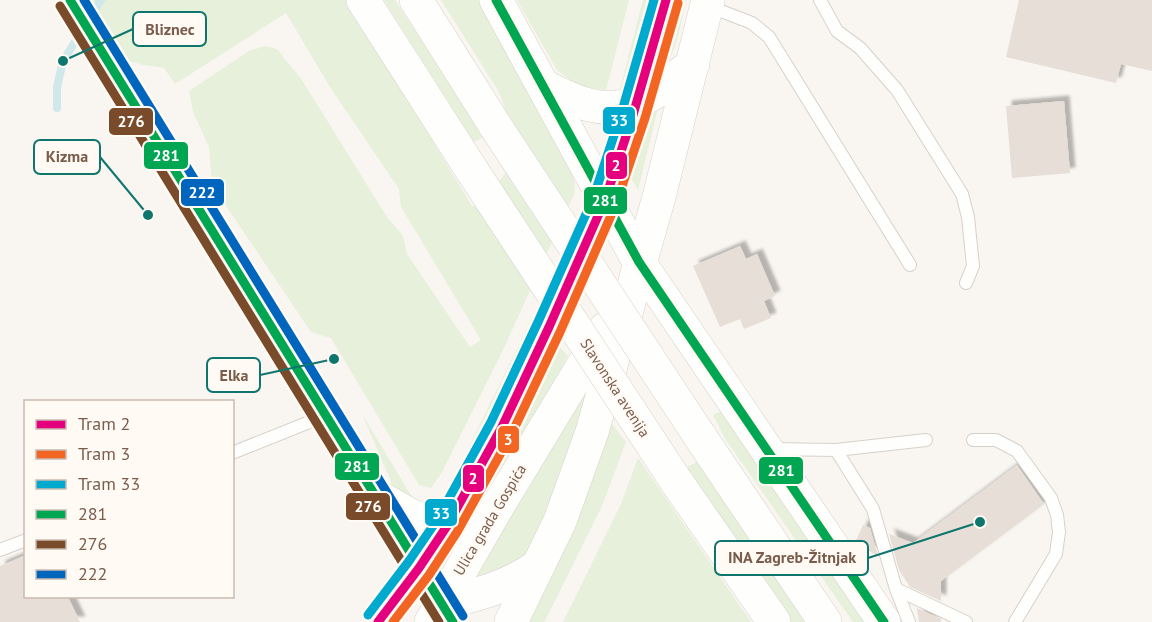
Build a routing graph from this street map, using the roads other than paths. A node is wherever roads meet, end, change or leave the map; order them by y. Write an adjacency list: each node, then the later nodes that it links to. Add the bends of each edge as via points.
1 (70, 0): 12 (street)
2 (363, 0): 26 (main road, Slavonska avenija, bridge, via 676,481)
3 (416, 0): 27 (main road, bridge)
4 (496, 0): 8 (main road)
5 (820, 0): 11 (lane, via 837,31 860,48 897,90 962,194 973,266)
6 (707, 3): 7 (main road, Ulica grada Gospića); 9 (lane, via 752,23 769,38)
7 (693, 64): 8 (main road, via 651,95 620,107 586,105); 10 (main road, Ulica grada Gospića)
8 (544, 86): 10 (main road)
9 (910, 265)
10 (636, 273): 15 (main road); 19 (main road, Ulica grada Gospića); 22 (main road, Ulica grada Gospića, via 592,432)
11 (966, 283)
12 (323, 412): 17 (lane, via 298,427); 18 (street)
13 (926, 440): 16 (lane)
14 (973, 440): 31 (lane, via 996,440 1017,451 1051,498 1057,515 1056,554)
15 (768, 449): 16 (lane); 28 (main road)
16 (836, 450): 23 (lane, via 873,508)
17 (234, 452)
18 (374, 494): 19 (main road, via 426,523 447,526 477,519); 24 (street)
19 (498, 506): 24 (main road, Ulica grada Gospića)
20 (24, 541): 21 (lane)
21 (0, 550)
22 (539, 565): 24 (main road, via 523,577); 25 (main road, Ulica grada Gospića)
23 (896, 589): 29 (lane); 30 (lane)
24 (442, 616)
25 (511, 622)
26 (774, 622)
27 (825, 622)
28 (884, 622)
29 (909, 622)
30 (966, 622)
31 (1015, 622)

